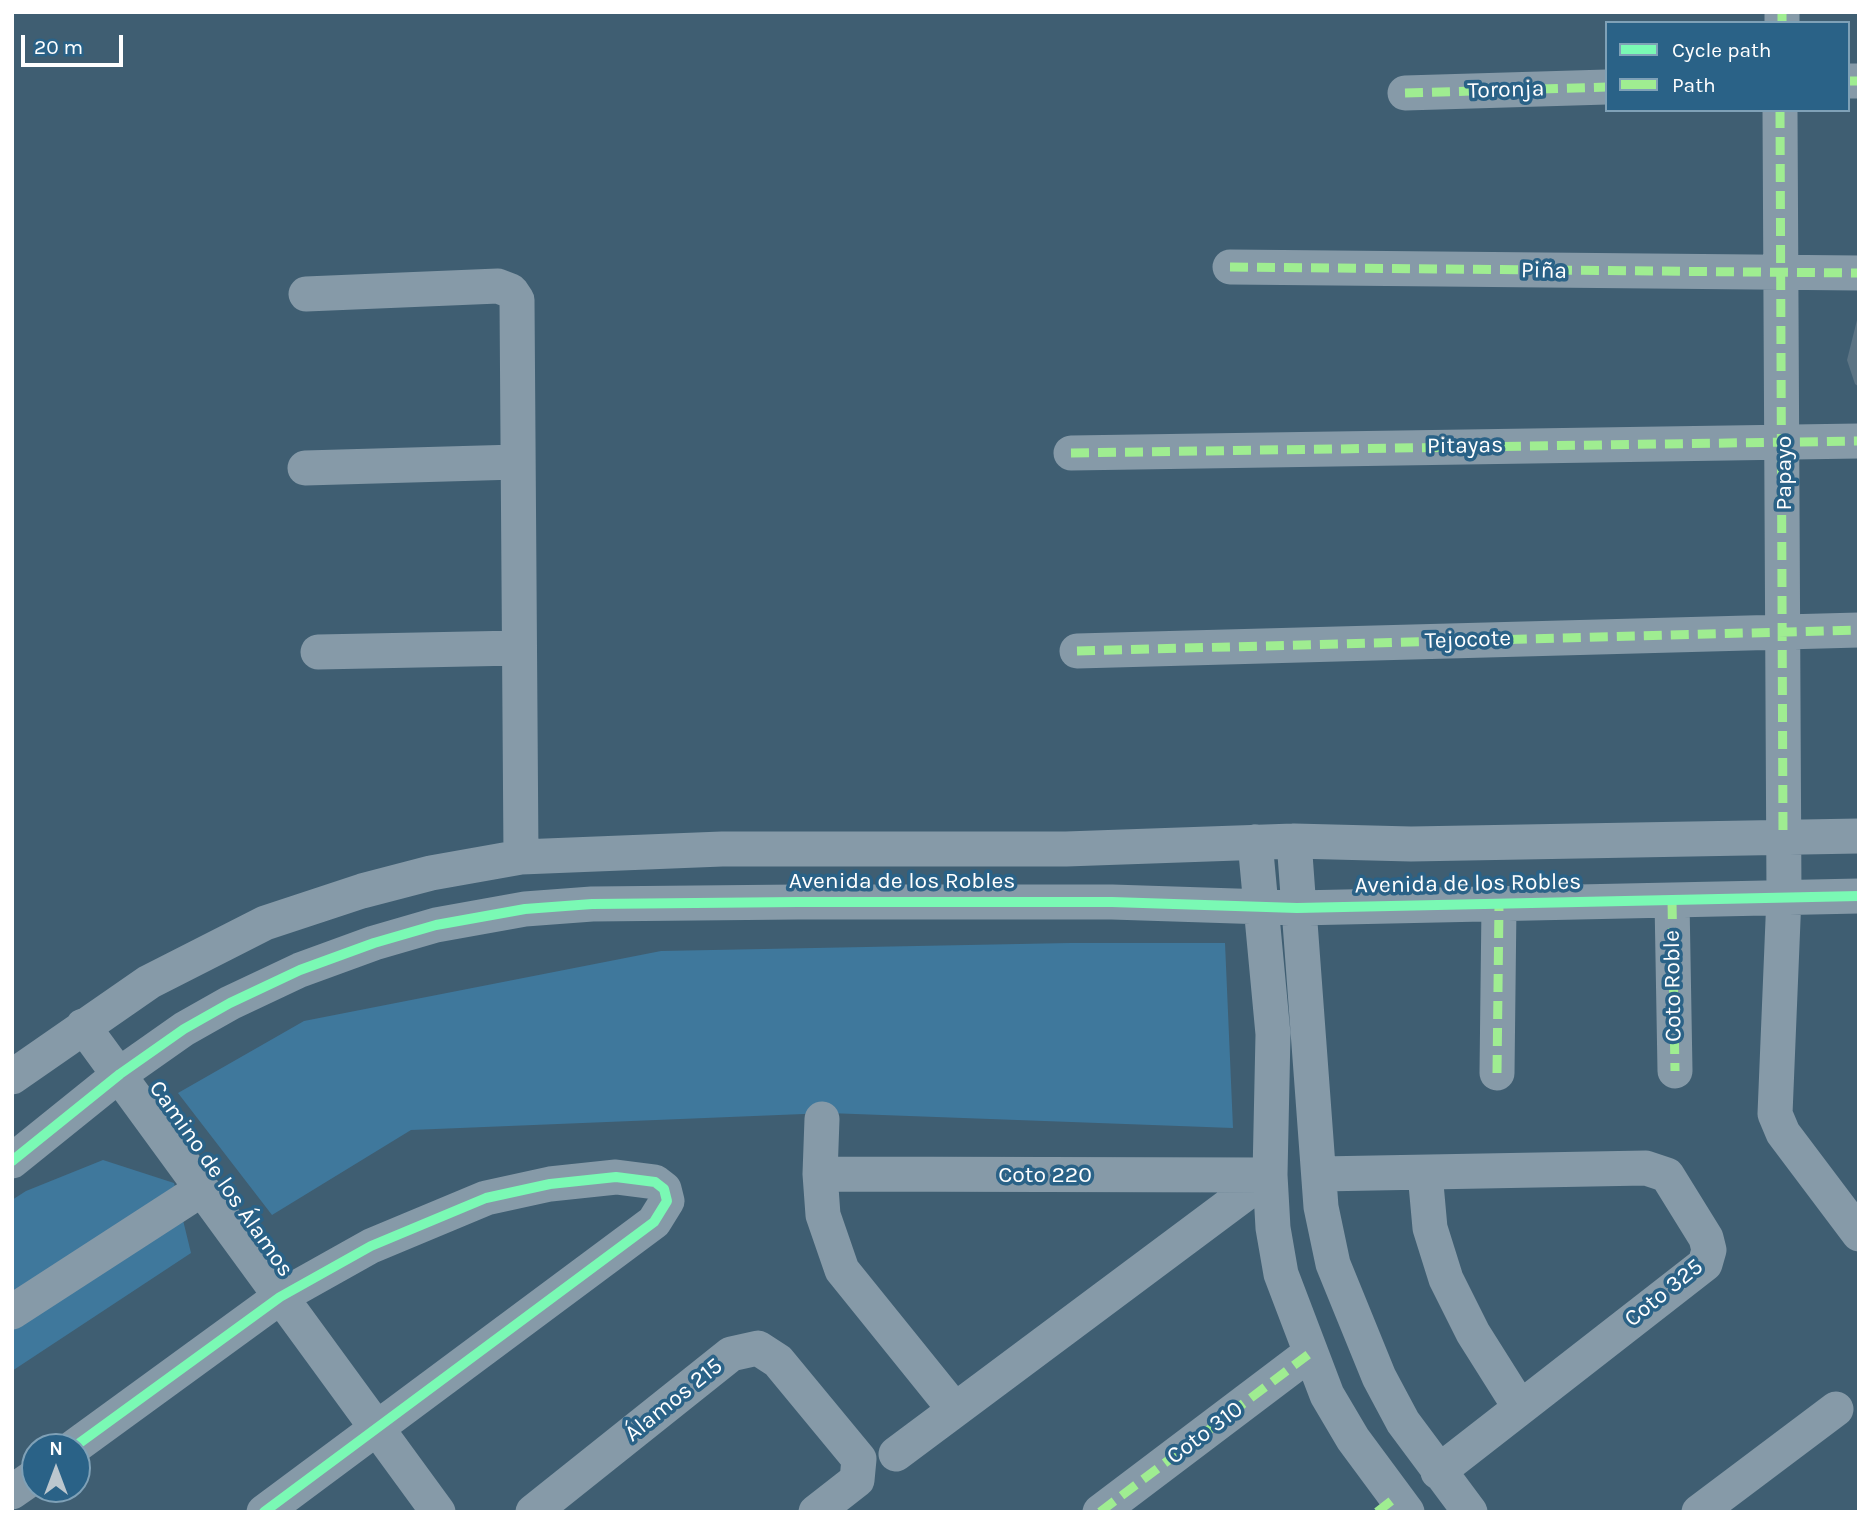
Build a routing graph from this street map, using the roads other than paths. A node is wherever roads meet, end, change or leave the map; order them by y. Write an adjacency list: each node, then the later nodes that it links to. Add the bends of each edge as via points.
1 (1605, 87): 2 (street, Toronja)
2 (1405, 93)
3 (1780, 112): 6 (street, Papayo)
4 (1230, 267): 6 (street, Piña)
5 (1859, 273): 6 (street, Piña)
6 (1782, 274): 8 (street, Papayo)
7 (306, 294): 11 (street, via 498,286 510,291 517,300)
8 (1784, 441): 9 (street, Pitayas); 10 (street, Pitayas); 13 (street, Papayo)
9 (1859, 441)
10 (1071, 453)
11 (517, 462): 12 (street); 15 (street)
12 (305, 468)
13 (1784, 630): 14 (street, Tejocote); 16 (street, Tejocote); 18 (street, Papayo)
14 (1859, 630)
15 (519, 648): 17 (street); 22 (street)
16 (1077, 651)
17 (318, 652)
18 (1783, 836): 19 (street, Avenida de los Robles); 20 (street, Avenida de los Robles, via 1410,844); 23 (street, Papayo)
19 (1859, 836)
20 (1294, 841): 21 (street, Avenida de los Robles); 28 (street)
21 (1255, 842): 22 (street, Avenida de los Robles, via 1066,849 722,849); 27 (street)
22 (521, 857): 29 (street, Avenida de los Robles, via 431,873 265,923 149,982)
23 (1784, 896): 24 (street, Avenida de los Robles); 25 (street, Avenida de los Robles); 41 (street, Papayo, via 1775,1114 1783,1133)
24 (1859, 896)
25 (1672, 901): 26 (street, Avenida de los Robles); 30 (street, Coto Roble)
26 (1499, 905): 28 (street, Avenida de los Robles); 31 (street)
27 (1259, 907): 28 (street, Avenida de los Robles); 32 (street, Avenida de los Robles, via 786,902 525,909 436,925 300,970 184,1029); 39 (street, via 1273,1034)
28 (1297, 908): 38 (street)
29 (83, 1026): 32 (street, Camino de los Álamos); 33 (street, Avenida de los Robles)
30 (1675, 1071)
31 (1497, 1073)
32 (120, 1074): 35 (street, Avenida de los Robles); 40 (street, Camino de los Álamos)
33 (12, 1077)
34 (822, 1119): 37 (street)
35 (12, 1161)
36 (1425, 1173): 38 (street, Coto 325); 48 (street, via 1430,1228 1446,1279 1473,1333); 48 (street, Coto 325, via 1646,1168 1667,1175 1706,1238 1705,1264)
37 (820, 1174): 39 (street, Coto 220); 50 (street, via 823,1215 842,1270)
38 (1320, 1174): 43 (street, via 1321,1207)
39 (1270, 1175): 44 (street); 50 (street)
40 (202, 1189): 45 (street, Camino de los Álamos); 46 (street)
41 (1843, 1191): 42 (street, Papayo)
42 (1859, 1234)
43 (1333, 1264): 44 (street); 54 (street, via 1379,1377)
44 (1281, 1274): 47 (street)
45 (280, 1297): 51 (street, Camino de los Álamos); 51 (street, via 371,1246 486,1198 594,1178 637,1178 664,1189 667,1201 654,1222); 52 (street)
46 (12, 1312)
47 (1310, 1353): 55 (street, via 1334,1406); 60 (street, Coto 310)
48 (1519, 1406): 54 (street, Coto 325)
49 (1836, 1409): 62 (street)
50 (955, 1410): 53 (street)
51 (377, 1428): 56 (street); 57 (street, Camino de los Álamos)
52 (91, 1435)
53 (896, 1454)
54 (1438, 1472): 61 (street)
55 (1393, 1507)
56 (264, 1512)
57 (438, 1512)
58 (533, 1512): 59 (street, Álamos 215, via 731,1354 758,1348 778,1361 859,1459 860,1470 851,1486)
59 (816, 1512)
60 (1100, 1512)
61 (1470, 1512)
62 (1699, 1512)

